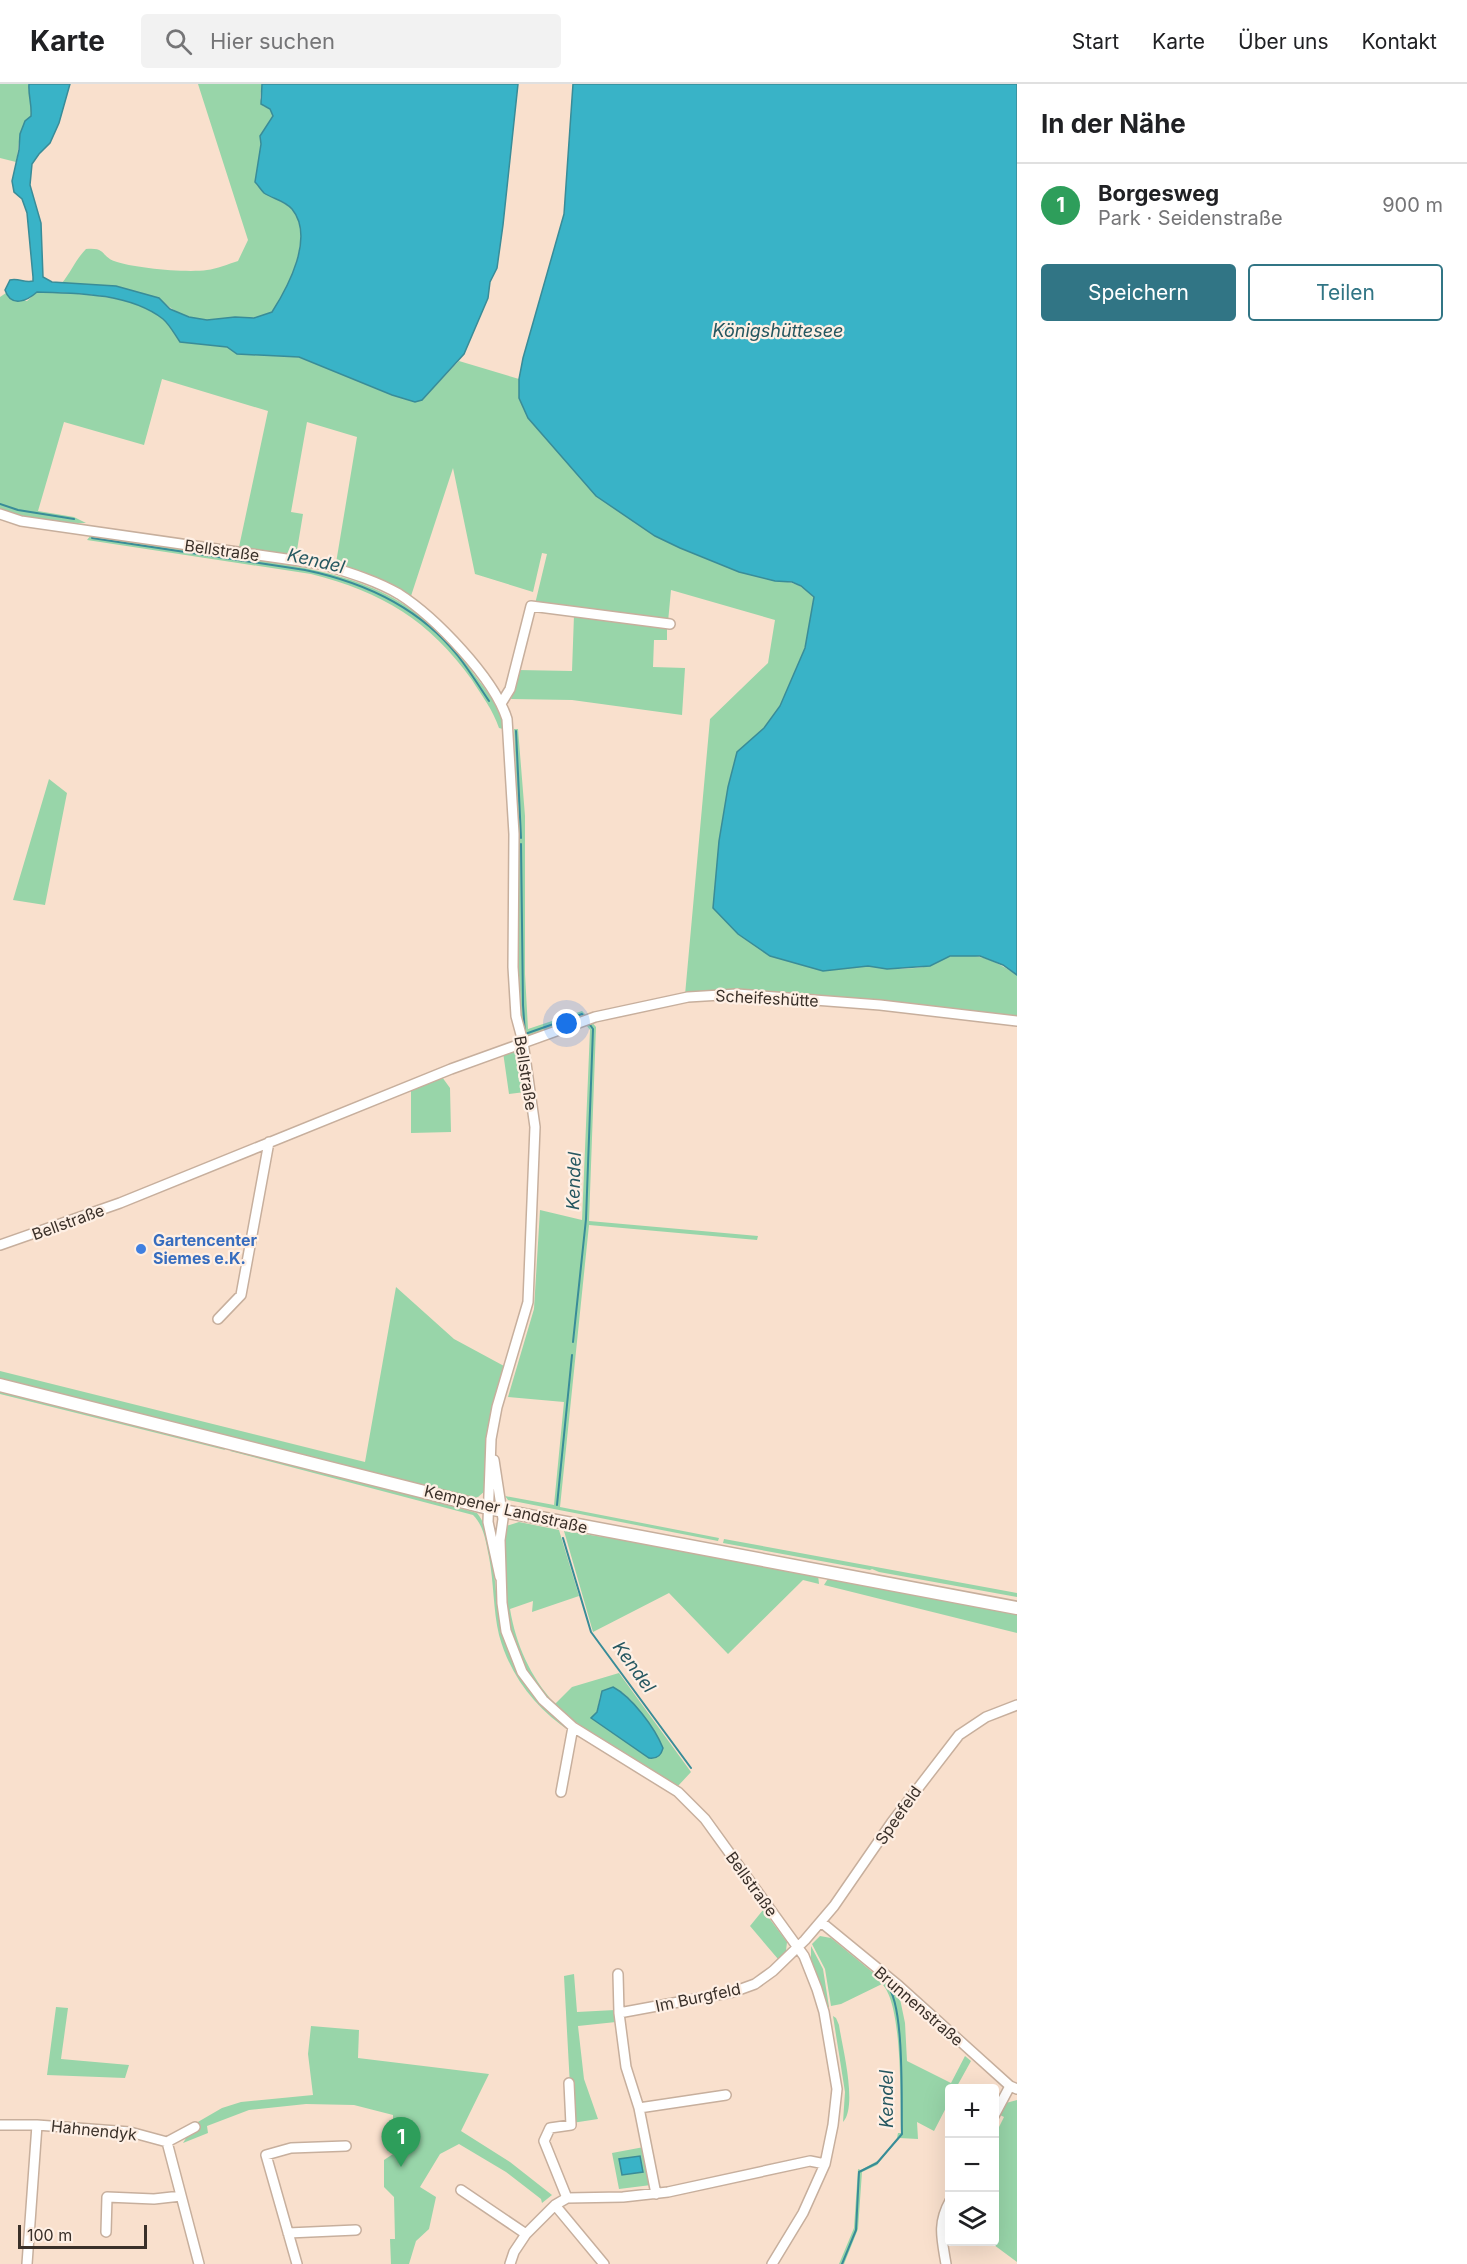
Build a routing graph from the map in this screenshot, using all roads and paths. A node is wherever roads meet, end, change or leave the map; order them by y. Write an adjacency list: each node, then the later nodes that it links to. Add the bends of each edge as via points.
1 (0, 514): 3 (street, Bellstraße, via 21,521 321,564 363,577 399,594 435,622)
2 (670, 624): 3 (street, via 531,606 510,689)
3 (502, 702): 5 (street, Bellstraße, via 507,718 514,834 514,987)
4 (1017, 1021): 5 (street, Scheifeshütte, via 737,994 688,997 595,1017)
5 (523, 1042): 6 (street, Scheifeshütte); 11 (street, Bellstraße, via 535,1127 528,1302 497,1407)
6 (507, 1047): 7 (street, Bellstraße)
7 (268, 1142): 8 (street, Bellstraße, via 120,1203); 9 (street, via 241,1296)
8 (0, 1245)
9 (218, 1318)
10 (0, 1384): 12 (street, Kempener Landstraße)
11 (492, 1439): 12 (street, Bellstraße); 13 (street, Bellstraße)
12 (488, 1508): 13 (street, Kempener Landstraße); 14 (street, Bellstraße)
13 (502, 1511): 14 (street, Bellstraße); 15 (street, Kempener Landstraße)
14 (500, 1577): 17 (street, Bellstraße, via 506,1631 522,1672 543,1700)
15 (1017, 1608)
16 (1017, 1705): 19 (street, Speefeld, via 986,1717 959,1735)
17 (573, 1727): 18 (street); 20 (street, Bellstraße, via 678,1792 705,1819)
18 (561, 1792)
19 (821, 1922): 20 (street, Speefeld); 24 (street, Brunnenstraße)
20 (798, 1947): 22 (street, Im Burgfeld, via 755,1984 733,1992); 33 (street, Bellstraße, via 824,2012 837,2089)
21 (618, 1974): 22 (street)
22 (619, 2013): 26 (street, via 626,2067)
23 (569, 2082): 37 (street, via 571,2125 550,2128 544,2141)
24 (1014, 2088): 27 (street)
25 (726, 2095): 26 (street)
26 (639, 2108): 35 (street)
27 (999, 2109)
28 (0, 2125): 29 (street, Hahnendyk)
29 (37, 2125): 31 (street, Hahnendyk, via 130,2132); 44 (street, Hahnendyk)
30 (195, 2127): 31 (street)
31 (167, 2142): 36 (street)
32 (346, 2146): 42 (street, via 291,2148 266,2155)
33 (825, 2164): 35 (street, via 810,2161); 49 (street, Bellstraße, via 803,2213)
34 (461, 2190): 43 (street)
35 (656, 2194): 37 (street)
36 (181, 2196): 41 (street, via 107,2197); 45 (street)
37 (567, 2198): 38 (street)
38 (555, 2205): 43 (street); 48 (street)
39 (945, 2209): 50 (street, via 941,2230)
40 (356, 2230): 42 (street)
41 (106, 2232)
42 (288, 2233): 46 (street)
43 (526, 2234): 47 (street)
44 (27, 2264)
45 (199, 2264)
46 (297, 2264)
47 (510, 2264)
48 (604, 2264)
49 (772, 2264)
50 (946, 2264)

